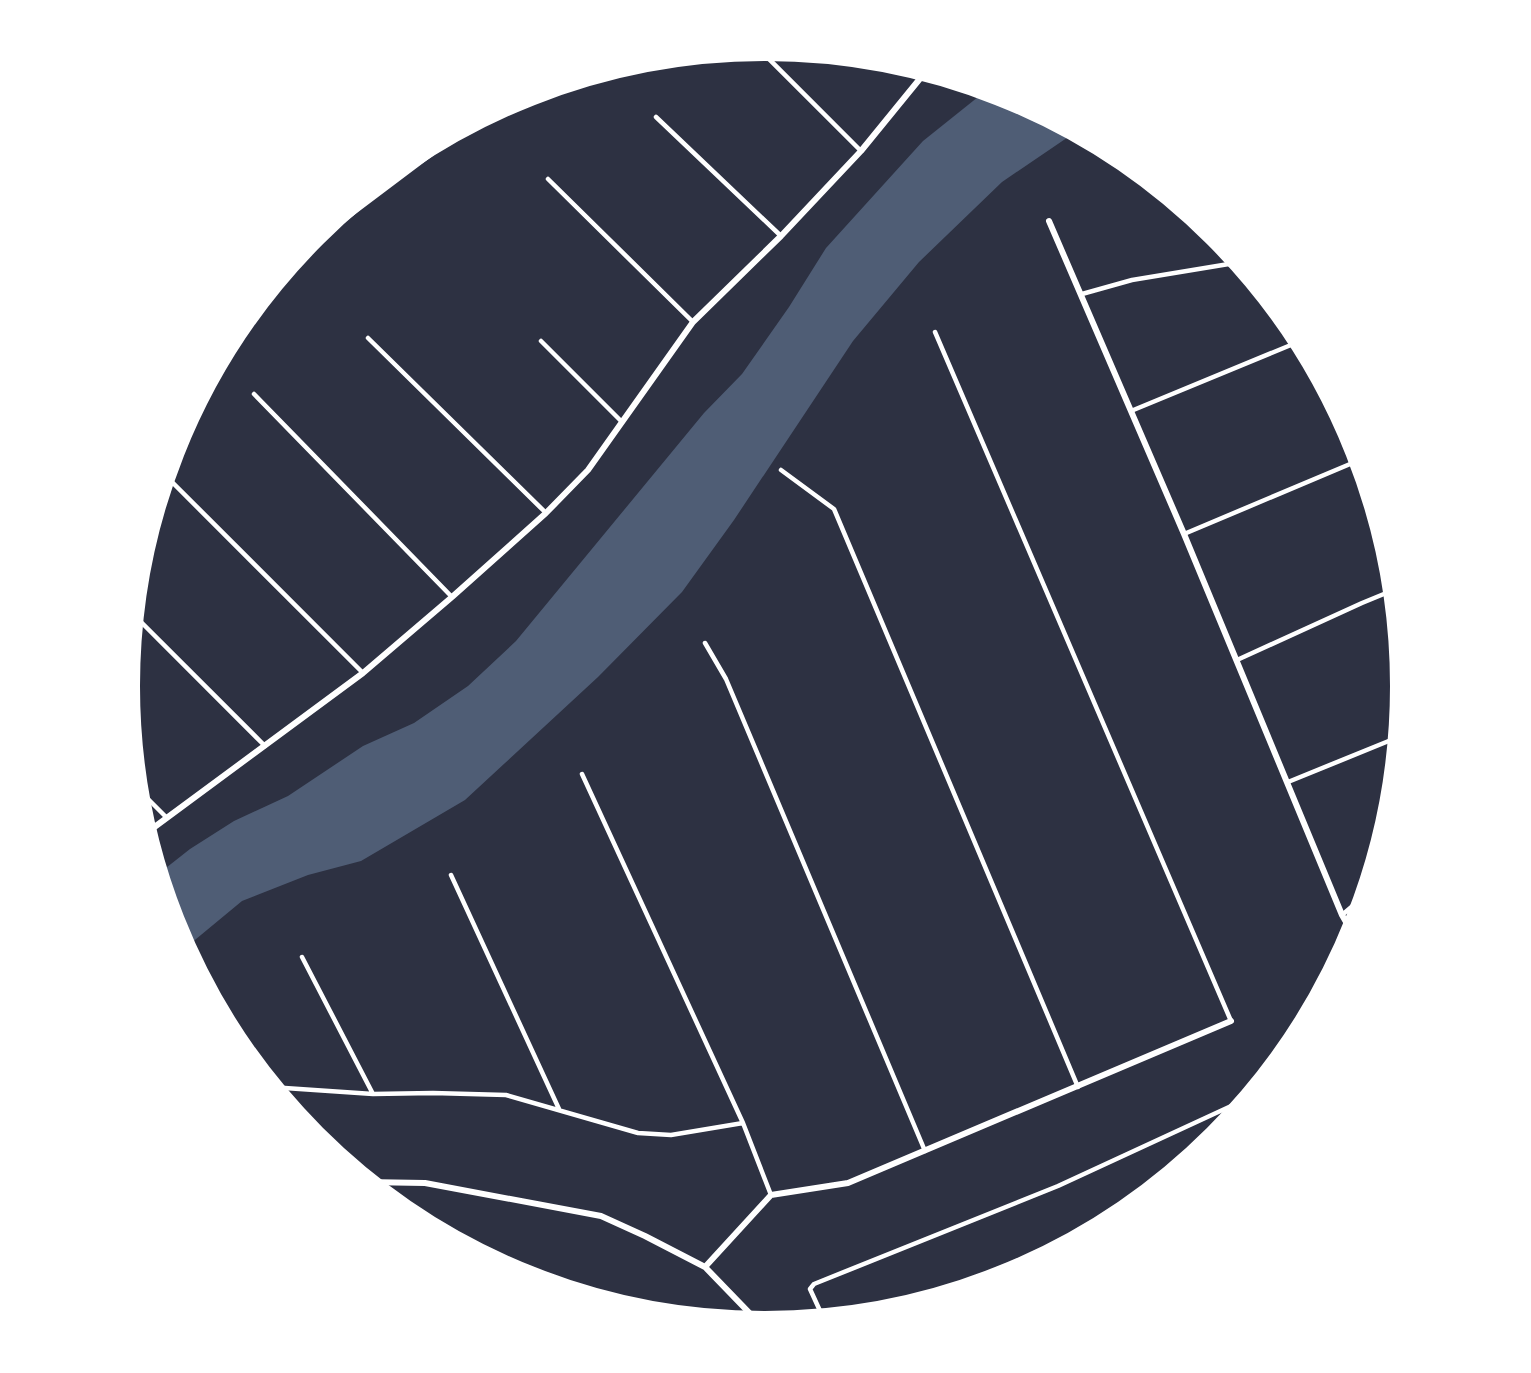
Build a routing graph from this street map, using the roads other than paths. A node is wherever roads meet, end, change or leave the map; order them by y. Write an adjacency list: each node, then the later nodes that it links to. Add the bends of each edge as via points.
1 (767, 57): 5 (lane)
2 (922, 77): 5 (street)
3 (656, 117): 9 (lane)
4 (438, 149): 8 (lane)
5 (861, 151): 9 (street)
6 (548, 179): 12 (lane)
7 (1049, 221): 11 (street)
8 (337, 225)
9 (780, 236): 12 (street)
10 (1232, 263): 11 (lane, via 1132,280)
11 (1082, 294): 18 (street)
12 (693, 322): 19 (street)
13 (935, 332): 43 (lane)
14 (368, 339): 23 (lane)
15 (541, 341): 19 (lane)
16 (1293, 344): 18 (lane)
17 (254, 394): 26 (lane)
18 (1131, 411): 24 (street)
19 (622, 422): 23 (street, via 588,470)
20 (1354, 463): 24 (lane)
21 (781, 470): 44 (lane, via 834,509)
22 (170, 480): 30 (lane)
23 (546, 513): 26 (street)
24 (1184, 534): 29 (street)
25 (1388, 592): 29 (lane)
26 (452, 597): 30 (street)
27 (139, 620): 32 (lane)
28 (705, 643): 50 (lane, via 726,679)
29 (1238, 660): 34 (street)
30 (363, 673): 32 (street)
31 (1393, 739): 34 (lane)
32 (265, 746): 36 (street)
33 (582, 774): 49 (lane)
34 (1288, 782): 40 (street)
35 (146, 797): 36 (lane)
36 (167, 818): 37 (street)
37 (152, 829)
38 (451, 875): 48 (lane)
39 (1357, 903): 40 (lane)
40 (1342, 915): 41 (street)
41 (1348, 925)
42 (302, 957): 46 (lane)
43 (1231, 1021): 44 (street)
44 (1078, 1087): 50 (street)
45 (280, 1088): 46 (lane)
46 (373, 1094): 48 (lane, via 506,1095)
47 (1238, 1103): 54 (lane, via 1058,1186 814,1284 810,1289)
48 (559, 1109): 49 (lane, via 638,1133 671,1135)
49 (743, 1123): 52 (lane)
50 (925, 1151): 52 (street, via 848,1183)
51 (377, 1182): 53 (street, via 425,1183 601,1216)
52 (771, 1195): 53 (street)
53 (705, 1267): 55 (street)
54 (822, 1314)
55 (752, 1316)

